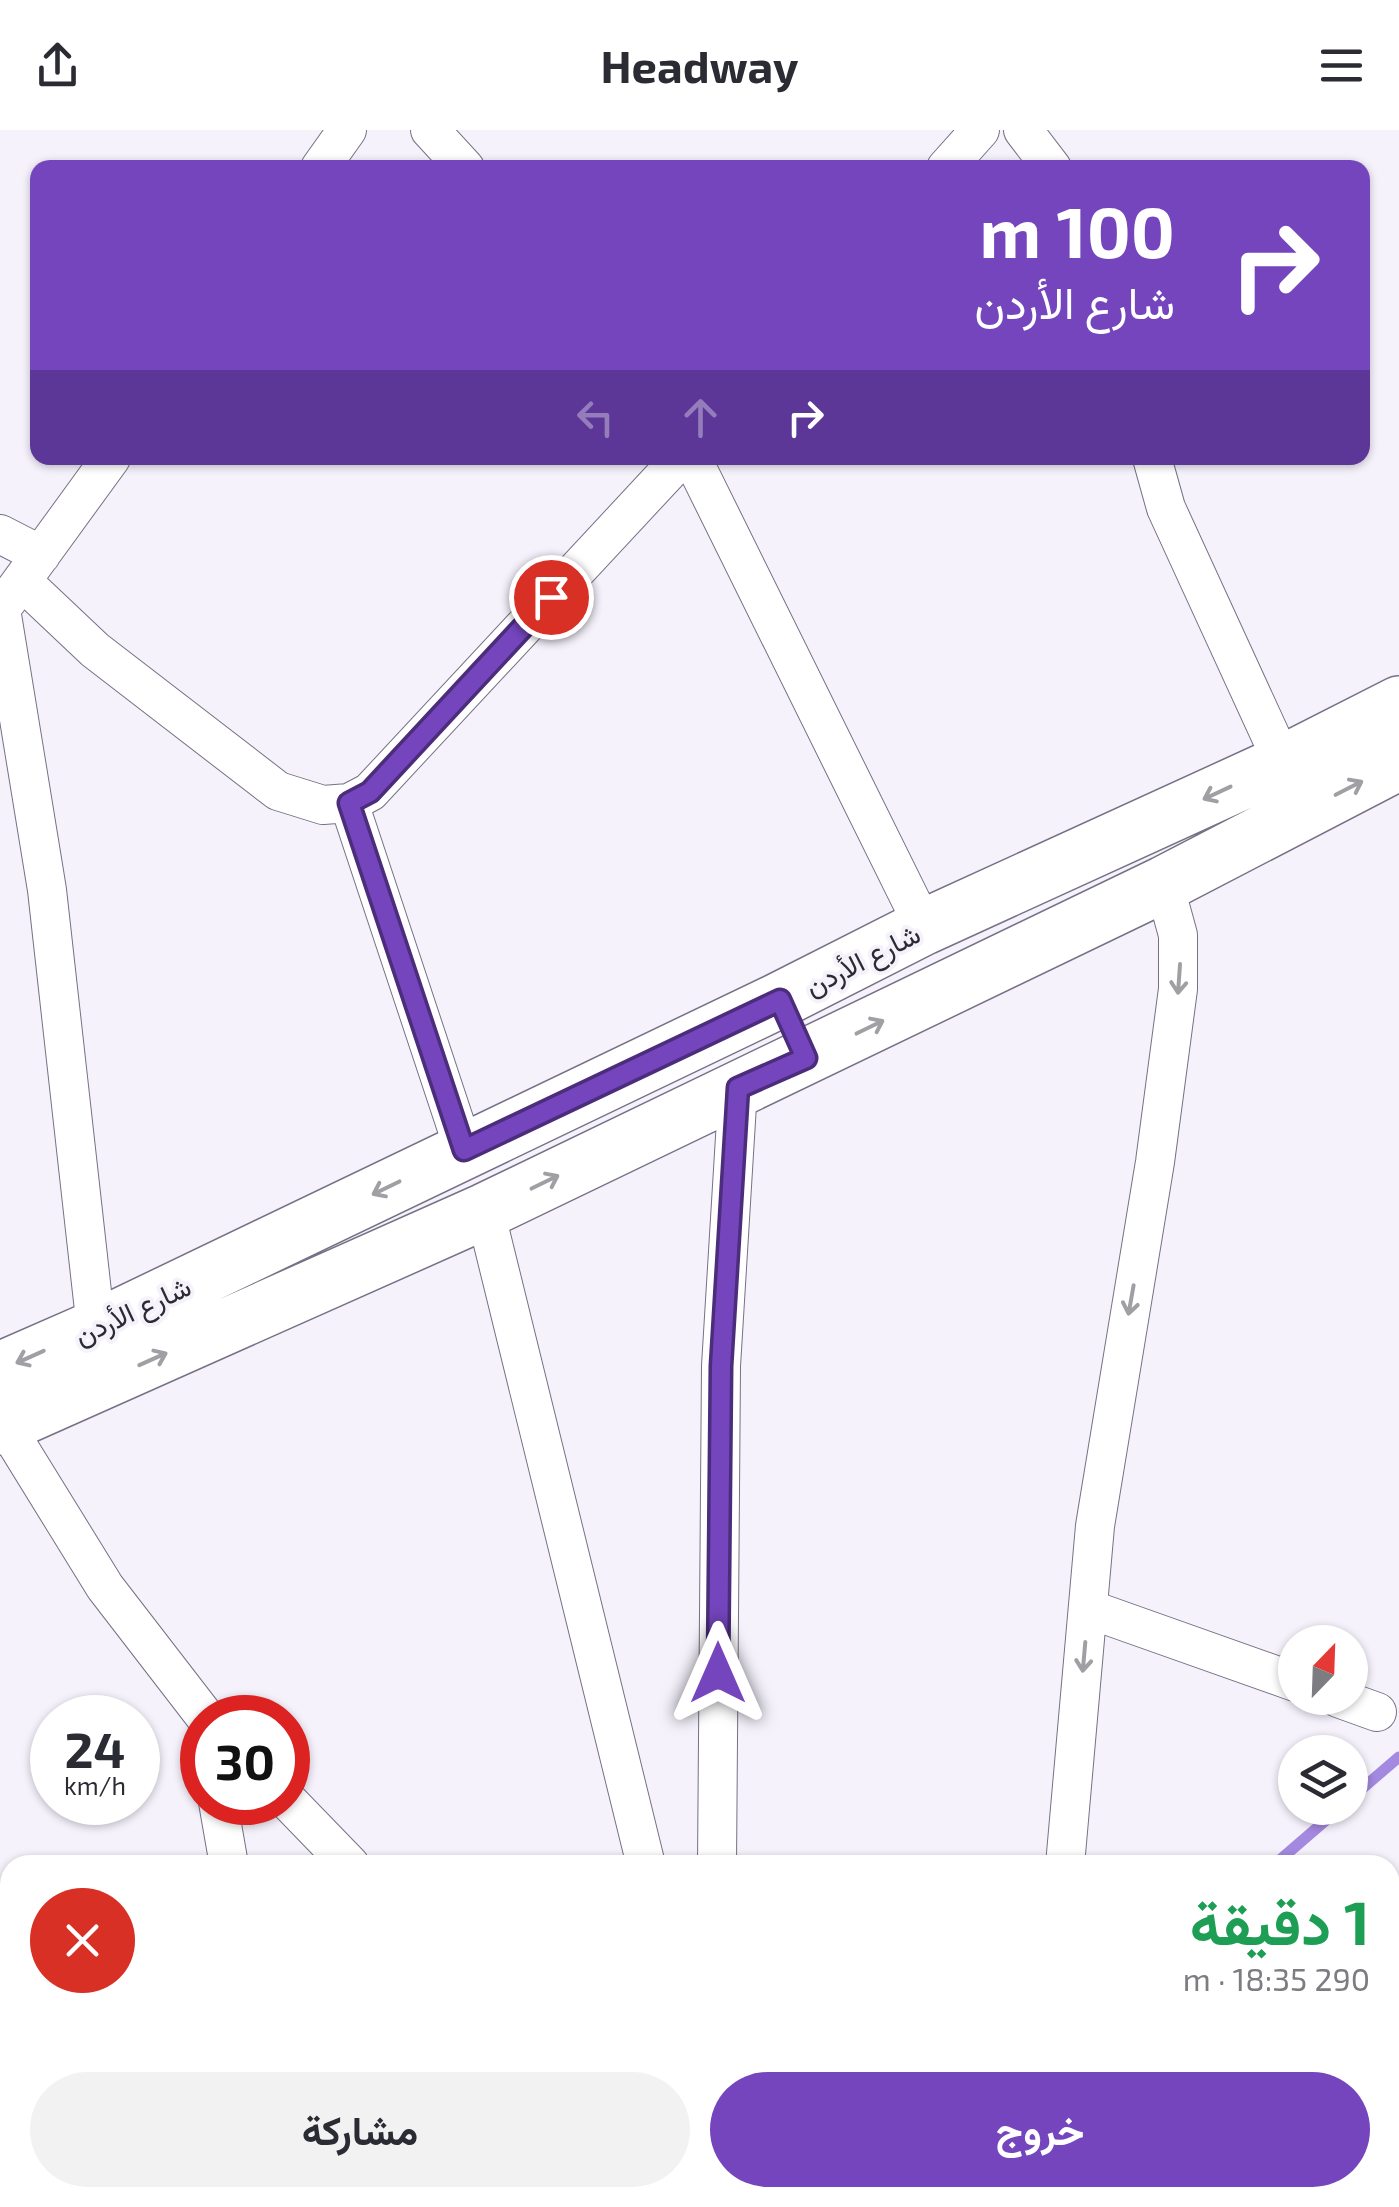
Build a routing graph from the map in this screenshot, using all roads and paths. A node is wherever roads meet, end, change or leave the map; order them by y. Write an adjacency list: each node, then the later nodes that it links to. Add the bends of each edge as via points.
1 (347, 130): 5 (street)
2 (430, 130): 6 (street)
3 (980, 130): 7 (street)
4 (1023, 130): 8 (street)
5 (326, 160)
6 (457, 160)
7 (953, 160)
8 (1046, 160)
9 (106, 465): 14 (street)
10 (674, 465): 18 (street, via 370,792)
11 (695, 465): 20 (street)
12 (1154, 465): 16 (street, via 1166,508)
13 (0, 534): 14 (street)
14 (16, 589): 18 (street, via 267,783 322,806); 26 (street)
15 (1399, 704): 16 (highway, شارع الأردن)
16 (1283, 762): 20 (highway, شارع الأردن, one-way to 20)
17 (1399, 762): 19 (highway, شارع الأردن, one-way to 17)
18 (349, 803): 24 (street)
19 (1164, 884): 22 (highway, شارع الأردن, one-way to 19); 29 (street, one-way to 29, via 1178,935 1178,989 1106,1443)
20 (924, 927): 21 (highway, شارع الأردن)
21 (780, 1000): 22 (highway); 24 (highway, شارع الأردن)
22 (806, 1058): 23 (highway, شارع الأردن)
23 (738, 1088): 25 (highway, شارع الأردن, one-way to 23); 39 (street, via 721,1366)
24 (464, 1150): 26 (highway, شارع الأردن, one-way to 26)
25 (485, 1211): 28 (highway, شارع الأردن, one-way to 25); 38 (street)
26 (96, 1328): 27 (highway, شارع الأردن, one-way to 27)
27 (0, 1370)
28 (3, 1426): 31 (street, via 105,1586)
29 (1088, 1609): 30 (street); 40 (street, one-way to 40)
30 (1278, 1676)
31 (187, 1695)
32 (1368, 1709): 33 (street)
33 (1377, 1712)
34 (310, 1824): 37 (street)
35 (222, 1825): 36 (street)
36 (227, 1855)
37 (340, 1855)
38 (644, 1855)
39 (717, 1855)
40 (1066, 1855)

